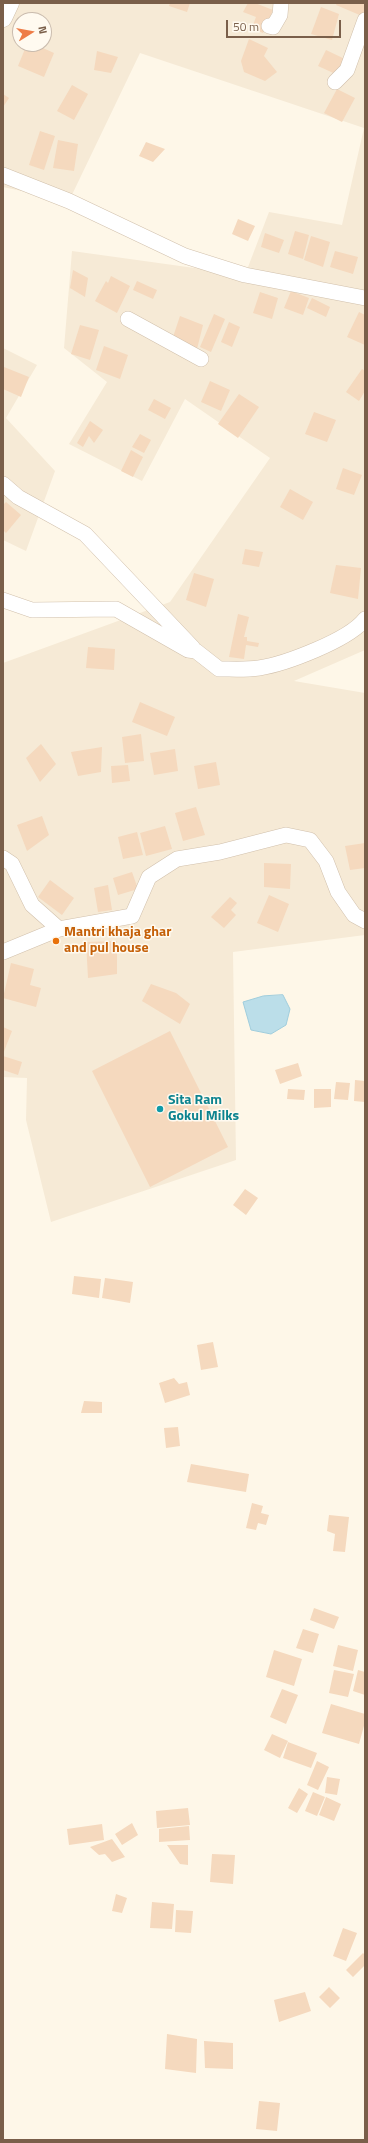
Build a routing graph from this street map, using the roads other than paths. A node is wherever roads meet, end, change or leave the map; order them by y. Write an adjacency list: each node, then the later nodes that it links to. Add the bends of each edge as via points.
1 (10, 3): 3 (street)
2 (282, 3): 5 (street, via 280,15 273,27)
3 (3, 18)
4 (365, 20): 6 (street, via 347,70)
5 (269, 26)
6 (334, 82)
7 (3, 176): 8 (street, via 69,201 185,256 245,275)
8 (365, 298)
9 (128, 319): 10 (street)
10 (201, 359)
11 (3, 484): 14 (street, via 18,497 85,534)
12 (3, 600): 14 (street, via 32,610 116,609 188,650)
13 (365, 619): 14 (street, via 355,630 311,652 259,668 219,669)
14 (196, 651)
15 (3, 858): 17 (street, via 12,864 32,905)
16 (365, 921): 17 (street, via 354,915 338,892 326,861 310,840 286,835 220,852 177,858 149,877 132,916)
17 (59, 929): 18 (street)
18 (3, 952)

